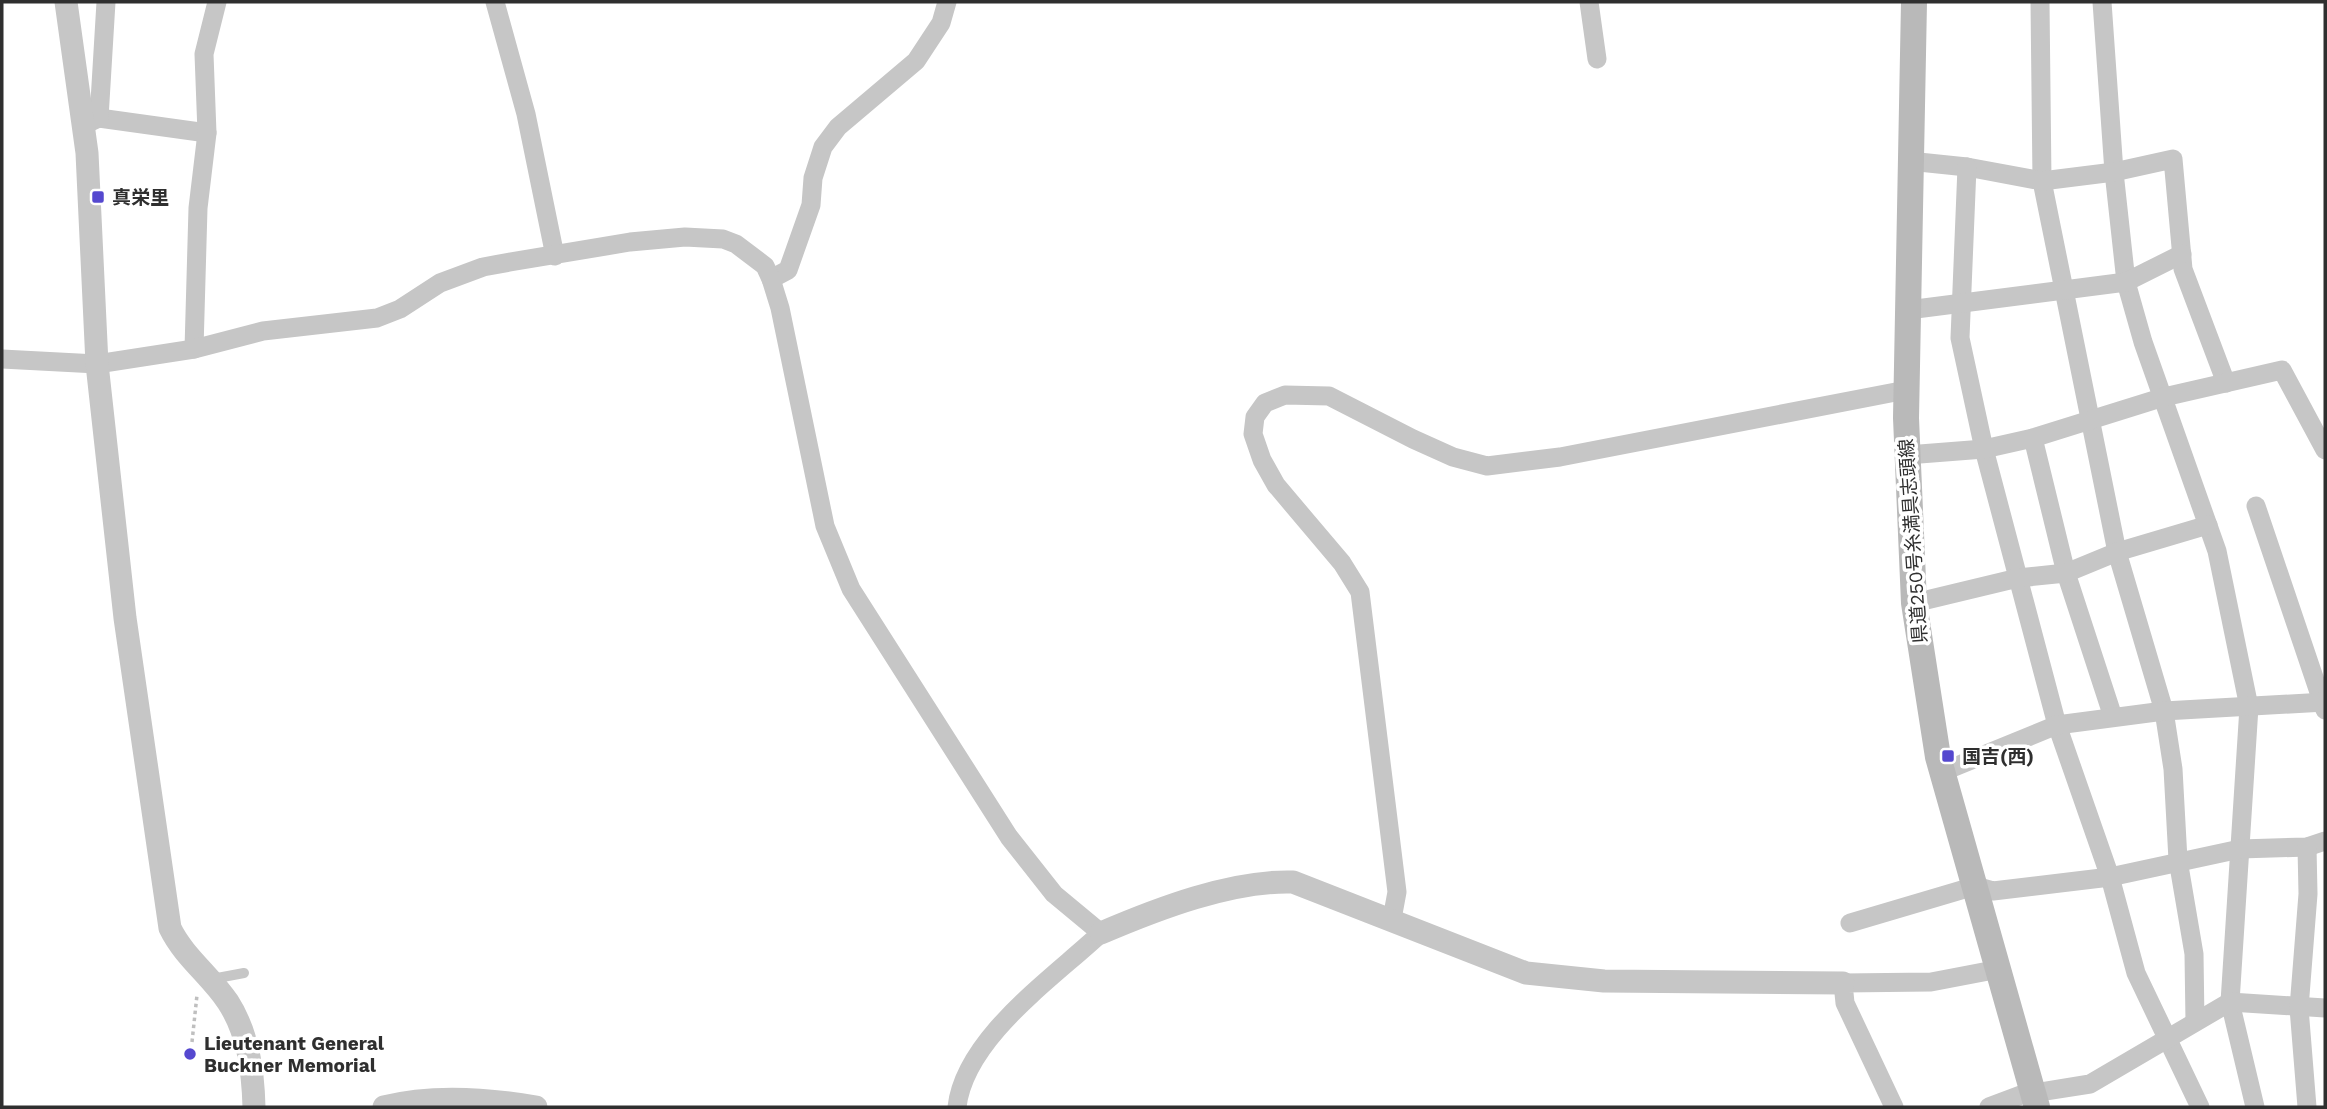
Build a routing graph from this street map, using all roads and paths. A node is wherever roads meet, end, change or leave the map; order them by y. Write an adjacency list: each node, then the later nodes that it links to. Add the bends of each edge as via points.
1 (66, 2): 11 (street)
2 (106, 2): 11 (street)
3 (217, 2): 12 (street, via 204,54)
4 (495, 2): 18 (street, via 526,114)
5 (947, 2): 19 (street, via 941,23 916,61 838,127 823,147 813,178 811,205 788,270)
6 (1589, 2): 10 (street)
7 (1914, 2): 13 (main road, 県道250号糸満具志頭線)
8 (2040, 2): 16 (street)
9 (2102, 2): 15 (street)
10 (1597, 59)
11 (91, 121): 12 (street); 26 (street)
12 (207, 133): 24 (street, via 198,208)
13 (1909, 161): 14 (street); 23 (main road, 県道250号糸満具志頭線)
14 (1967, 167): 16 (street); 22 (street)
15 (2114, 172): 16 (street); 17 (street, via 2173,159); 20 (street)
16 (2042, 181): 21 (street)
17 (2182, 254): 20 (street); 27 (street, via 2183,269)
18 (555, 256): 19 (street, via 630,242 707,237 723,239 752,254); 24 (street, via 483,267 440,283 401,309 377,318 263,331)
19 (771, 279): 54 (street, via 825,526 851,589 1009,837 1054,894)
20 (2126, 282): 21 (street); 29 (street)
21 (2064, 290): 22 (street); 30 (street)
22 (1962, 304): 23 (street); 32 (street, via 1961,338)
23 (1908, 310): 28 (main road, 県道250号糸満具志頭線)
24 (194, 349): 26 (street)
25 (2, 359): 26 (street)
26 (97, 365): 58 (street, via 125,618 170,928)
27 (2227, 383): 29 (street); 33 (street, via 2282,370)
28 (1906, 390): 34 (main road, 県道250号糸満具志頭線); 52 (street, via 1560,457 1487,466 1453,457 1329,396 1285,395 1265,403 1255,417 1253,434 1262,460 1276,485 1342,562 1360,592 1397,892)
29 (2164, 397): 30 (street); 36 (street)
30 (2090, 418): 31 (street); 37 (street)
31 (2033, 438): 32 (street); 38 (street)
32 (1984, 449): 34 (street); 39 (street)
33 (2325, 450)
34 (1907, 455): 40 (main road, 県道250号糸満具志頭線)
35 (2256, 506): 41 (street)
36 (2208, 525): 37 (street); 42 (street)
37 (2117, 552): 38 (street); 43 (street)
38 (2066, 573): 39 (street); 44 (street)
39 (2018, 578): 40 (street); 45 (street)
40 (1914, 603): 46 (main road, 県道250号糸満具志頭線)
41 (2324, 705): 42 (street)
42 (2249, 708): 43 (street); 48 (street)
43 (2164, 711): 44 (street); 49 (street, via 2173,769)
44 (2113, 718): 45 (street)
45 (2057, 725): 46 (street); 50 (street)
46 (1942, 772): 51 (main road, 県道250号糸満具志頭線)
47 (2316, 844): 48 (street); 61 (street)
48 (2240, 849): 49 (street); 59 (street)
49 (2178, 860): 50 (street); 62 (street, via 2194,954)
50 (2110, 877): 51 (street, via 1993,891); 63 (street, via 2136,973)
51 (1975, 886): 53 (street); 55 (main road, 県道250号糸満具志頭線)
52 (1392, 919): 54 (street, via 1315,888 1275,882 1235,888); 57 (street, via 1513,968 1570,980)
53 (1850, 923)
54 (1101, 933): 69 (street, via 1000,1027 972,1062)
55 (1999, 969): 57 (street, via 1931,982); 65 (main road, 県道250号糸満具志頭線)
56 (244, 973): 58 (lane)
57 (1843, 983): 70 (street, via 1845,1003)
58 (203, 987): 64 (path); 66 (street, via 228,1002 247,1042)
59 (2230, 1002): 61 (street); 62 (street); 73 (street)
60 (2325, 1007): 61 (street)
61 (2299, 1008): 74 (street)
62 (2195, 1022): 63 (street)
63 (2166, 1038): 65 (street, via 2090,1084 2043,1094); 72 (street)
64 (192, 1042)
65 (2035, 1100): 71 (street)
66 (254, 1107)
67 (384, 1107): 68 (street, via 436,1101)
68 (536, 1107)
69 (957, 1107)
70 (1894, 1107)
71 (1989, 1107)
72 (2200, 1107)
73 (2255, 1107)
74 (2307, 1107)

